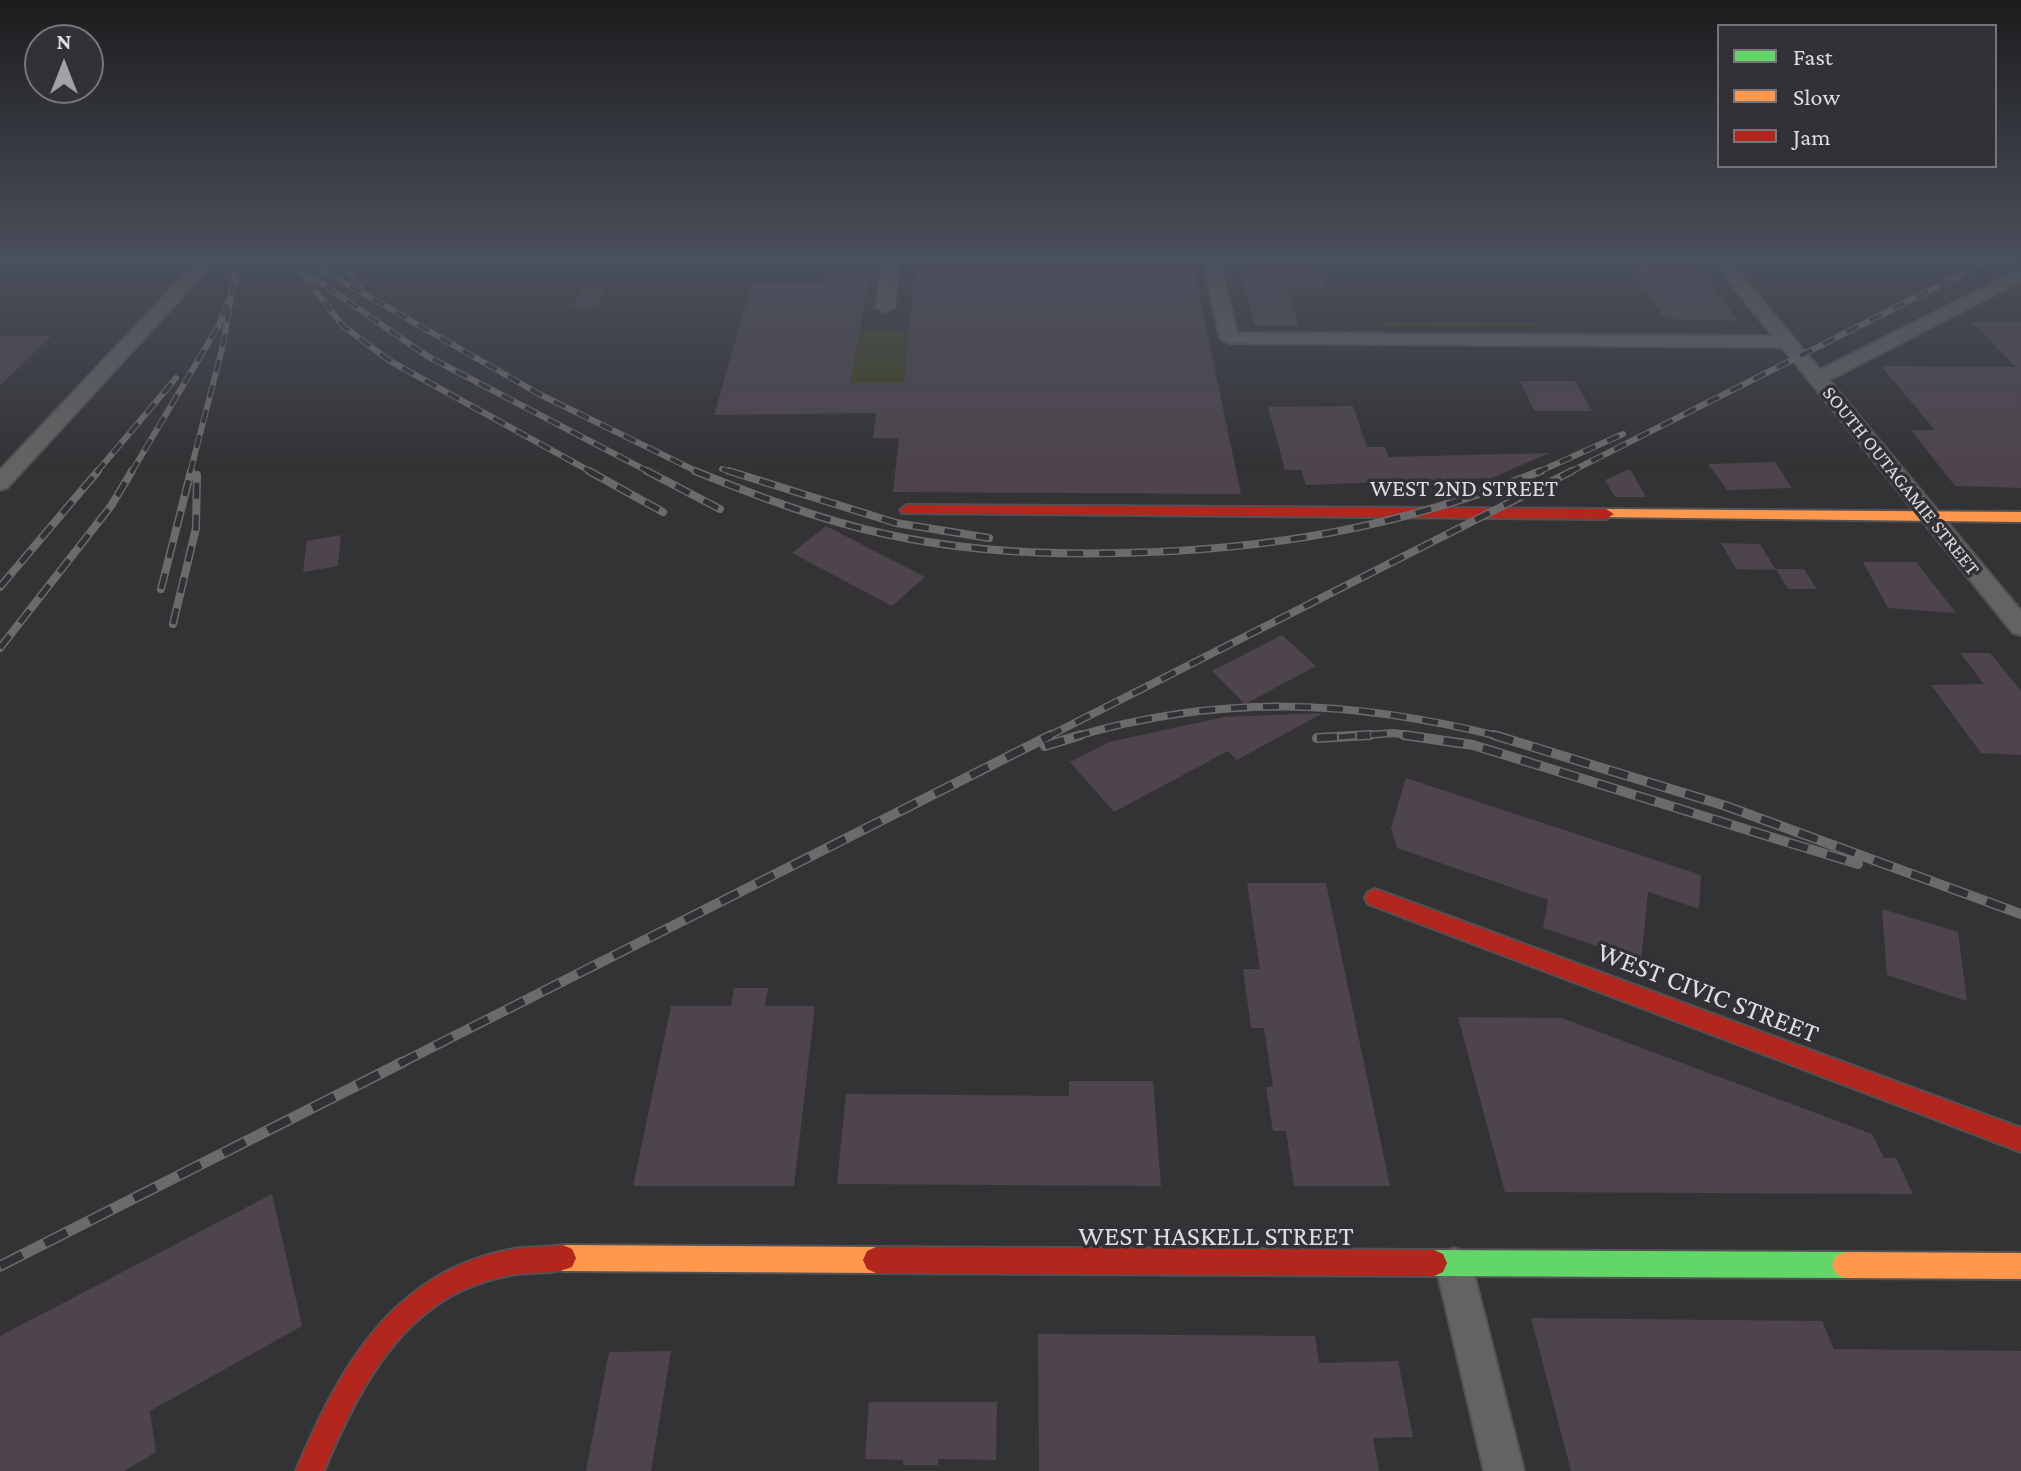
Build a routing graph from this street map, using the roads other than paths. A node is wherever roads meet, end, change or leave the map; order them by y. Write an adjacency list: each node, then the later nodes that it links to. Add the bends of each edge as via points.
1 (144, 329): 7 (street)
2 (1227, 329): 5 (street, via 1229,338)
3 (1777, 329): 5 (street, SOUTH OUTAGAMIE STREET)
4 (1915, 329): 6 (street)
5 (1788, 342): 6 (street, SOUTH OUTAGAMIE STREET)
6 (1817, 379): 9 (street, SOUTH OUTAGAMIE STREET)
7 (0, 483)
8 (907, 510): 9 (street, WEST 2ND STREET)
9 (1931, 517): 10 (street, WEST 2ND STREET); 11 (street, SOUTH OUTAGAMIE STREET)
10 (2021, 517)
11 (2021, 627)
12 (1375, 898): 13 (street, WEST CIVIC STREET)
13 (2021, 1140)
14 (1454, 1266): 15 (street, WEST HASKELL STREET); 16 (street, WEST HASKELL STREET, via 525,1258 468,1272 391,1325 358,1364 327,1421); 17 (street)
15 (2021, 1266)
16 (310, 1471)
17 (1504, 1471)

